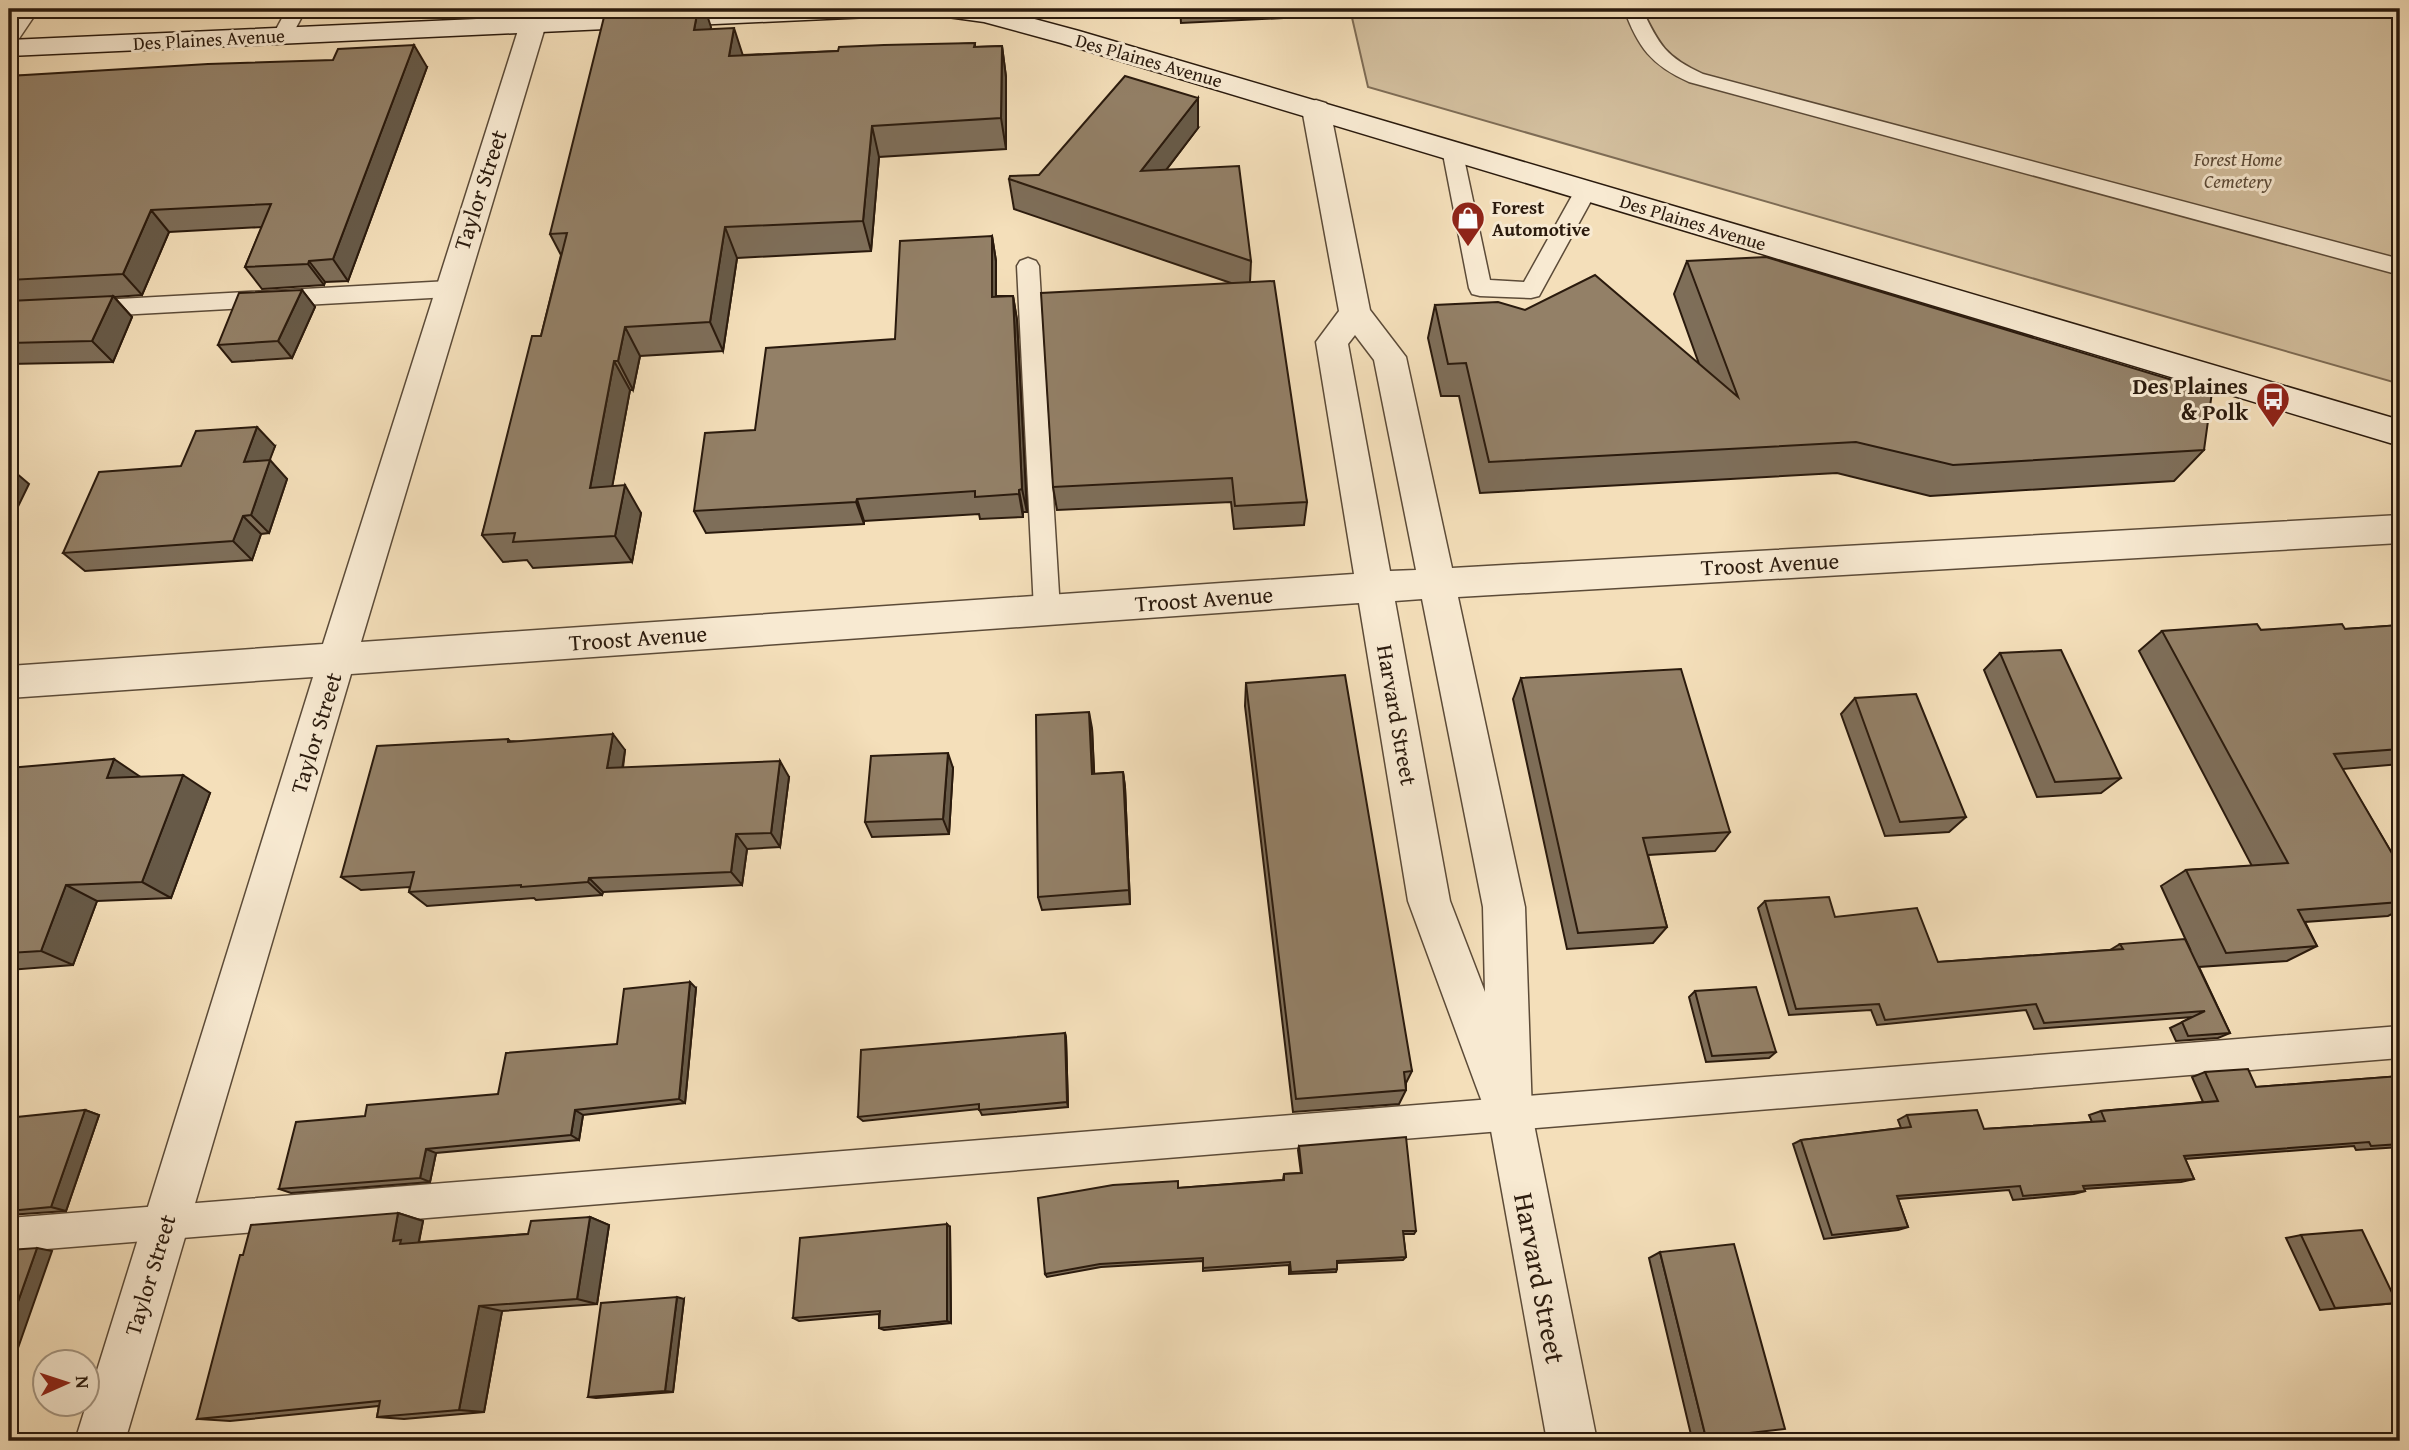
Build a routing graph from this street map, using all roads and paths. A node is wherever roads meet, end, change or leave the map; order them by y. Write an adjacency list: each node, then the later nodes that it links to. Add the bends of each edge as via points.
1 (29, 9): 8 (lane)
2 (296, 9): 7 (lane)
3 (870, 9): 6 (street, Des Plaines Avenue)
4 (942, 9): 10 (street, Des Plaines Avenue, via 986,14)
5 (1633, 9): 14 (lane, via 1650,50 1696,78)
6 (533, 24): 7 (street, Des Plaines Avenue); 15 (street, Taylor Street)
7 (284, 35): 9 (street, Des Plaines Avenue)
8 (9, 39)
9 (9, 48)
10 (1316, 108): 11 (street, Des Plaines Avenue); 17 (street, Harvard Street)
11 (1452, 149): 12 (street, Des Plaines Avenue); 12 (lane, via 1480,288 1531,290)
12 (1586, 190): 18 (street, Des Plaines Avenue)
13 (1028, 266): 22 (lane)
14 (2400, 267)
15 (449, 289): 16 (lane); 23 (street, Taylor Street)
16 (9, 313)
17 (1355, 313): 20 (street, Harvard Street, via 1390,357); 21 (street, Harvard Street, via 1332,342)
18 (2400, 433)
19 (2400, 529): 20 (street, Troost Avenue)
20 (1436, 583): 21 (street, Troost Avenue); 26 (street, Harvard Street, via 1504,906)
21 (1376, 587): 22 (street, Troost Avenue); 26 (street, Harvard Street, via 1429,901)
22 (1047, 610): 23 (street, Troost Avenue)
23 (339, 659): 24 (street, Troost Avenue); 27 (street, Taylor Street)
24 (9, 682)
25 (2400, 1042): 26 (lane)
26 (1509, 1114): 27 (lane); 30 (street, Harvard Street)
27 (165, 1223): 28 (lane); 29 (street, Taylor Street)
28 (9, 1235)
29 (100, 1441)
30 (1572, 1441)

